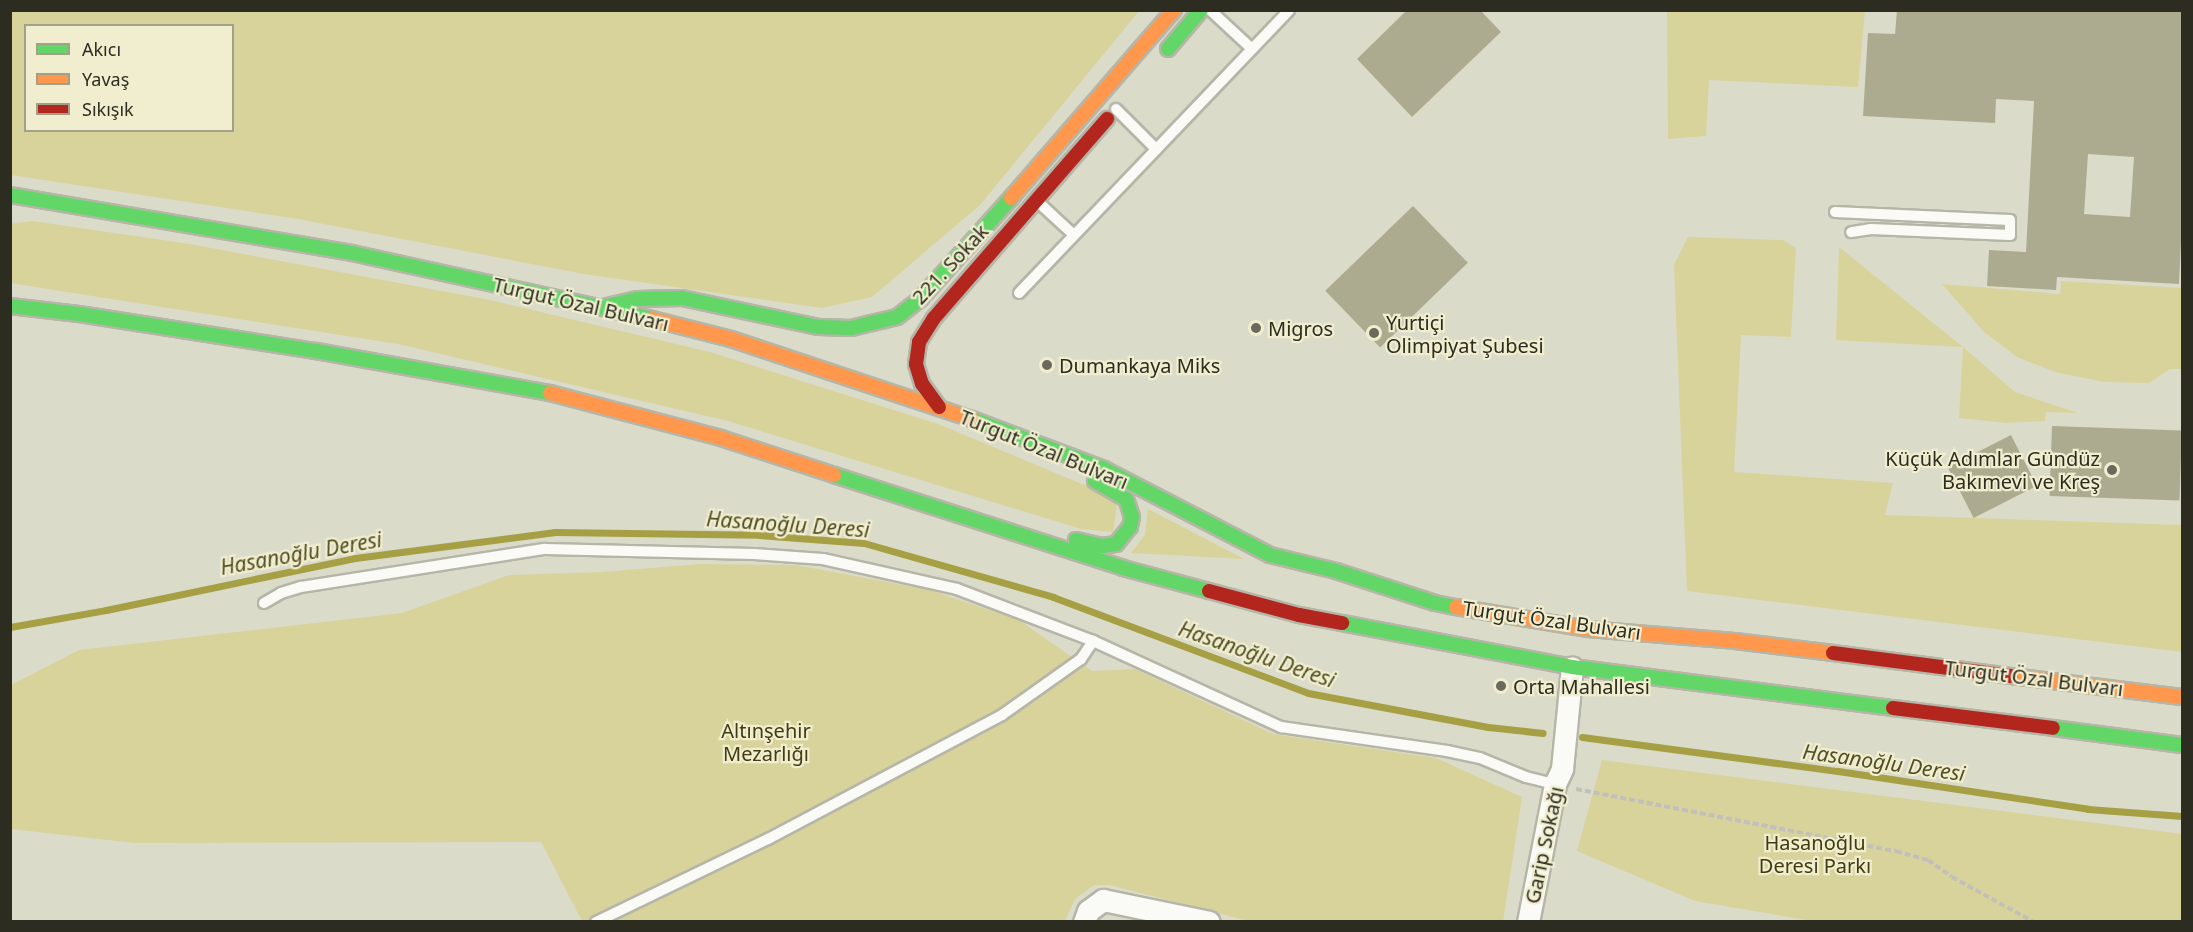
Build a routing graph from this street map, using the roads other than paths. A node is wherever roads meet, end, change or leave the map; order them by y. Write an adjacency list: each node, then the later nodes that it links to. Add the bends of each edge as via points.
1 (1174, 10): 19 (main road, 221. Sokak, via 965,250 921,298 897,317 851,328 776,320 682,298 638,298)
2 (1201, 10): 6 (main road)
3 (1210, 10): 5 (lane)
4 (1286, 12): 5 (lane)
5 (1252, 49): 8 (lane)
6 (1155, 64)
7 (1120, 104): 8 (lane); 10 (main road, 221. Sokak)
8 (1156, 149): 15 (lane)
9 (10, 195): 13 (main road, Turgut Özal Bulvarı)
10 (1037, 200): 15 (lane); 21 (main road, 221. Sokak, via 934,318 919,342 916,364 922,384)
11 (1835, 212): 14 (lane, via 2010,220 2010,235 1871,229)
12 (35, 214): 13 (main road)
13 (193, 228): 19 (main road, Turgut Özal Bulvarı, via 352,253)
14 (1851, 232)
15 (1074, 235): 16 (lane)
16 (1019, 293)
17 (10, 298): 20 (main road)
18 (10, 306): 20 (main road, Turgut Özal Bulvarı)
19 (603, 307): 21 (main road, Turgut Özal Bulvarı, via 731,339)
20 (79, 314): 22 (main road, Turgut Özal Bulvarı, via 561,395 721,438)
21 (939, 407): 22 (main road, via 1001,441 1115,490 1126,499 1132,517 1130,527 1116,544 1102,546 979,510); 26 (main road, Turgut Özal Bulvarı, via 1104,469 1270,555 1336,571 1435,603 1585,634 1735,641)
22 (906, 496): 25 (main road, Turgut Özal Bulvarı, via 1123,568 1288,612)
23 (264, 603): 24 (lane, via 301,587 545,549 754,554 823,559 946,586)
24 (1093, 641): 28 (lane, via 1281,727 1447,751 1480,758 1526,777); 29 (lane, via 1081,659 1002,715 768,839)
25 (1574, 663): 27 (main road, Turgut Özal Bulvarı); 28 (street, Garip Sokağı)
26 (2182, 697)
27 (2182, 745)
28 (1559, 777): 32 (street, Garip Sokağı)
29 (596, 921)
30 (1084, 921): 31 (street, via 1088,912 1103,900)
31 (1209, 921)
32 (1528, 921)

